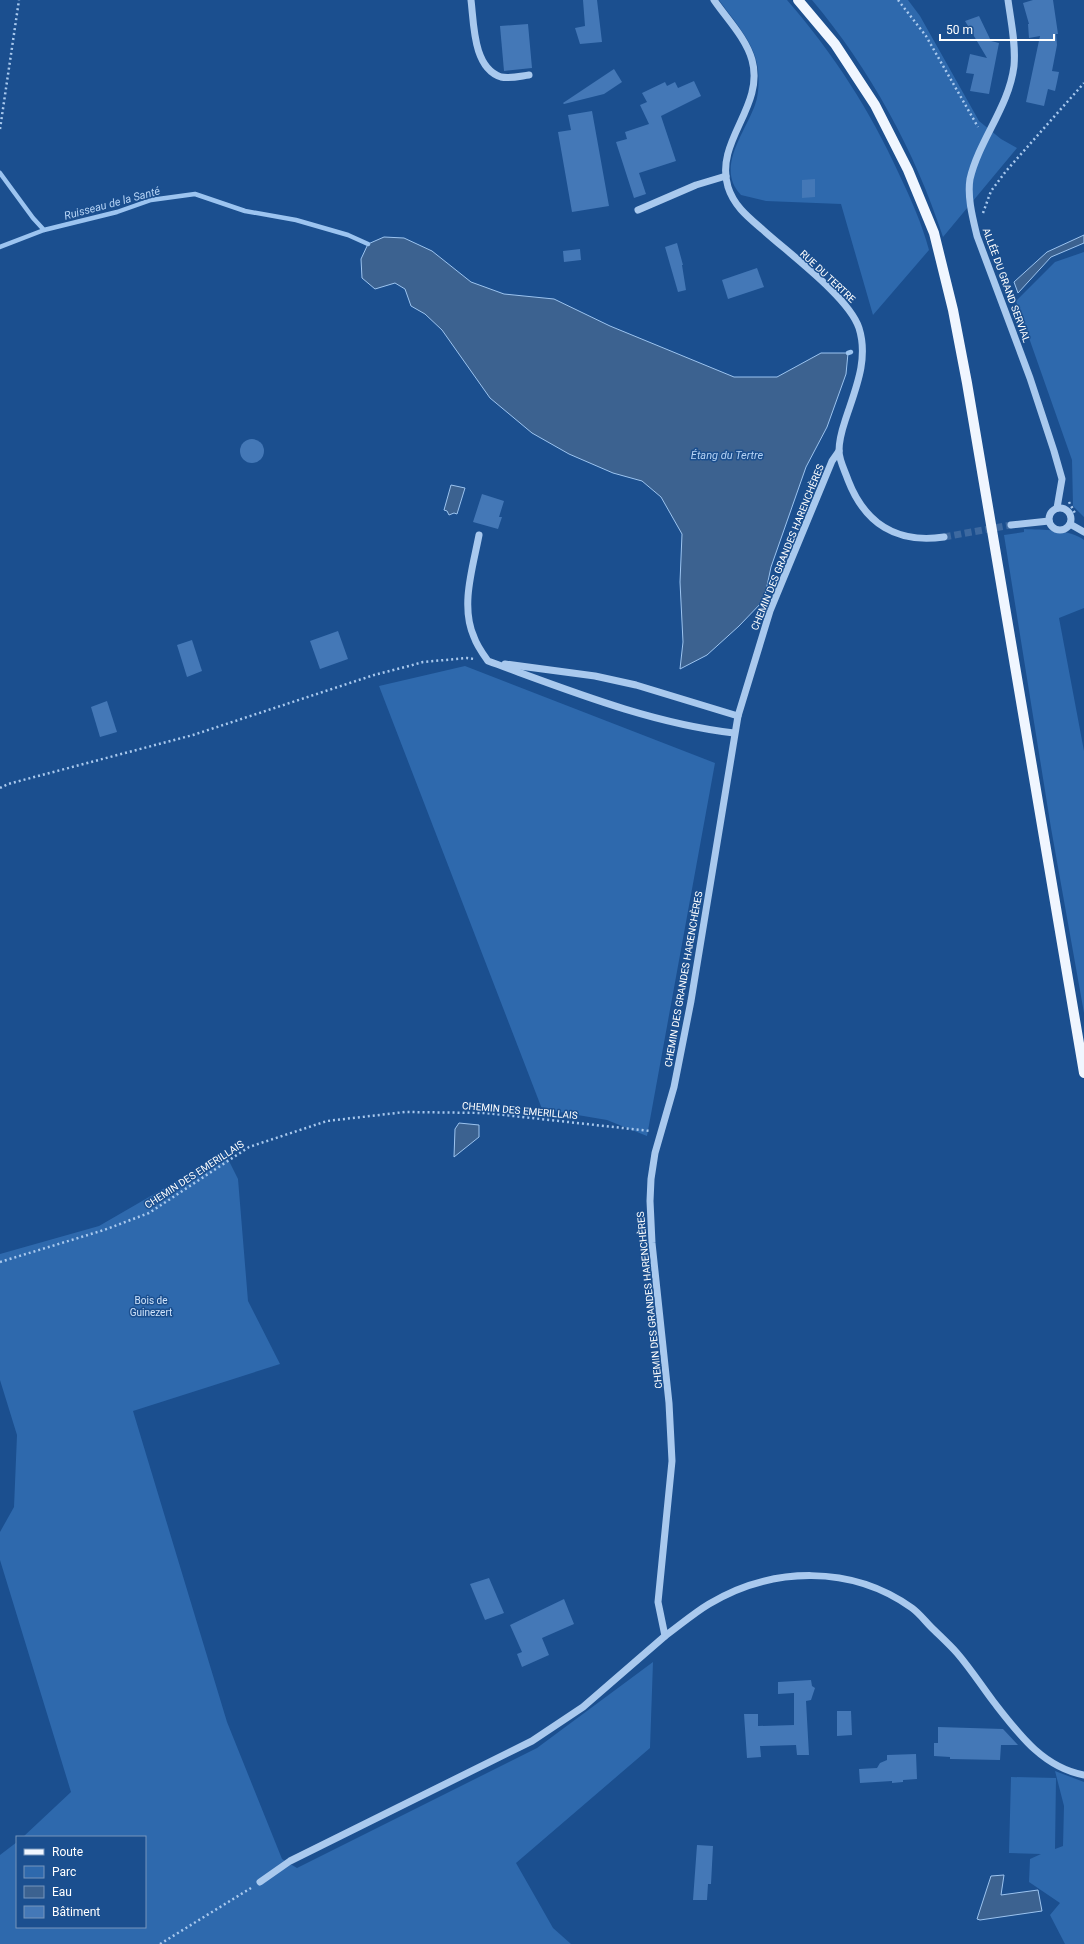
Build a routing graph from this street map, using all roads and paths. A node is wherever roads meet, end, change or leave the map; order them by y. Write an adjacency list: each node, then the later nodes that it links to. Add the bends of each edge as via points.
1 (19, 0): 10 (path)
2 (470, 0): 7 (street, via 479,50 486,66 503,77)
3 (714, 0): 11 (street, RUE DU TERTRE, via 748,49 754,73 751,99 729,145)
4 (798, 0): 28 (main road, via 836,44 875,105 908,170 934,233 954,310)
5 (898, 0): 9 (path, via 926,36)
6 (1008, 0): 16 (street, ALLÉE DU GRAND SERVIAL, via 1015,42 1014,67 1004,101 970,181 972,214 977,236 1030,378 1054,451 1062,479)
7 (529, 75)
8 (1084, 83): 13 (path, via 1006,171 991,191)
9 (978, 127)
10 (0, 129)
11 (726, 176): 12 (street, via 696,185); 14 (street, RUE DU TERTRE, via 728,187 738,207 840,298 858,327 863,361 841,435)
12 (638, 210)
13 (983, 212)
14 (839, 451): 23 (street, RUE DU TERTRE, via 852,490 874,521 895,533 907,536 925,539); 25 (street, CHEMIN DES GRANDES HARENCHÈRES, via 832,461 770,611)
15 (1068, 498): 17 (path)
16 (1057, 508): 18 (street, via 1049,514); 19 (street, via 1064,508 1070,513)
17 (1079, 519)
18 (1049, 521): 19 (street, via 1056,530 1064,529); 20 (street)
19 (1070, 524): 21 (street)
20 (1011, 525)
21 (1084, 532)
22 (479, 535): 24 (street, via 468,600 470,628)
23 (944, 537)
24 (488, 662): 25 (street, via 616,681); 26 (street, via 616,706 710,730); 27 (path, via 466,658 423,662 193,735)
25 (738, 716): 26 (street, CHEMIN DES GRANDES HARENCHÈRES)
26 (734, 733): 29 (street, CHEMIN DES GRANDES HARENCHÈRES, via 691,1001)
27 (0, 788)
28 (1084, 1072)
29 (662, 1132): 30 (path, CHEMIN DES EMERILLAIS, via 486,1113 405,1112 327,1121 249,1147 149,1213 104,1230); 31 (street, CHEMIN DES GRANDES HARENCHÈRES, via 655,1153 650,1201 672,1461 658,1602)
30 (0, 1262)
31 (665, 1636): 32 (street, via 709,1604 756,1584 788,1576 823,1576 856,1580 913,1608 957,1653 1008,1720 1031,1745 1049,1762); 33 (street, via 610,1686 532,1741 290,1861)
32 (1084, 1775)
33 (260, 1882): 34 (path)
34 (160, 1944)

